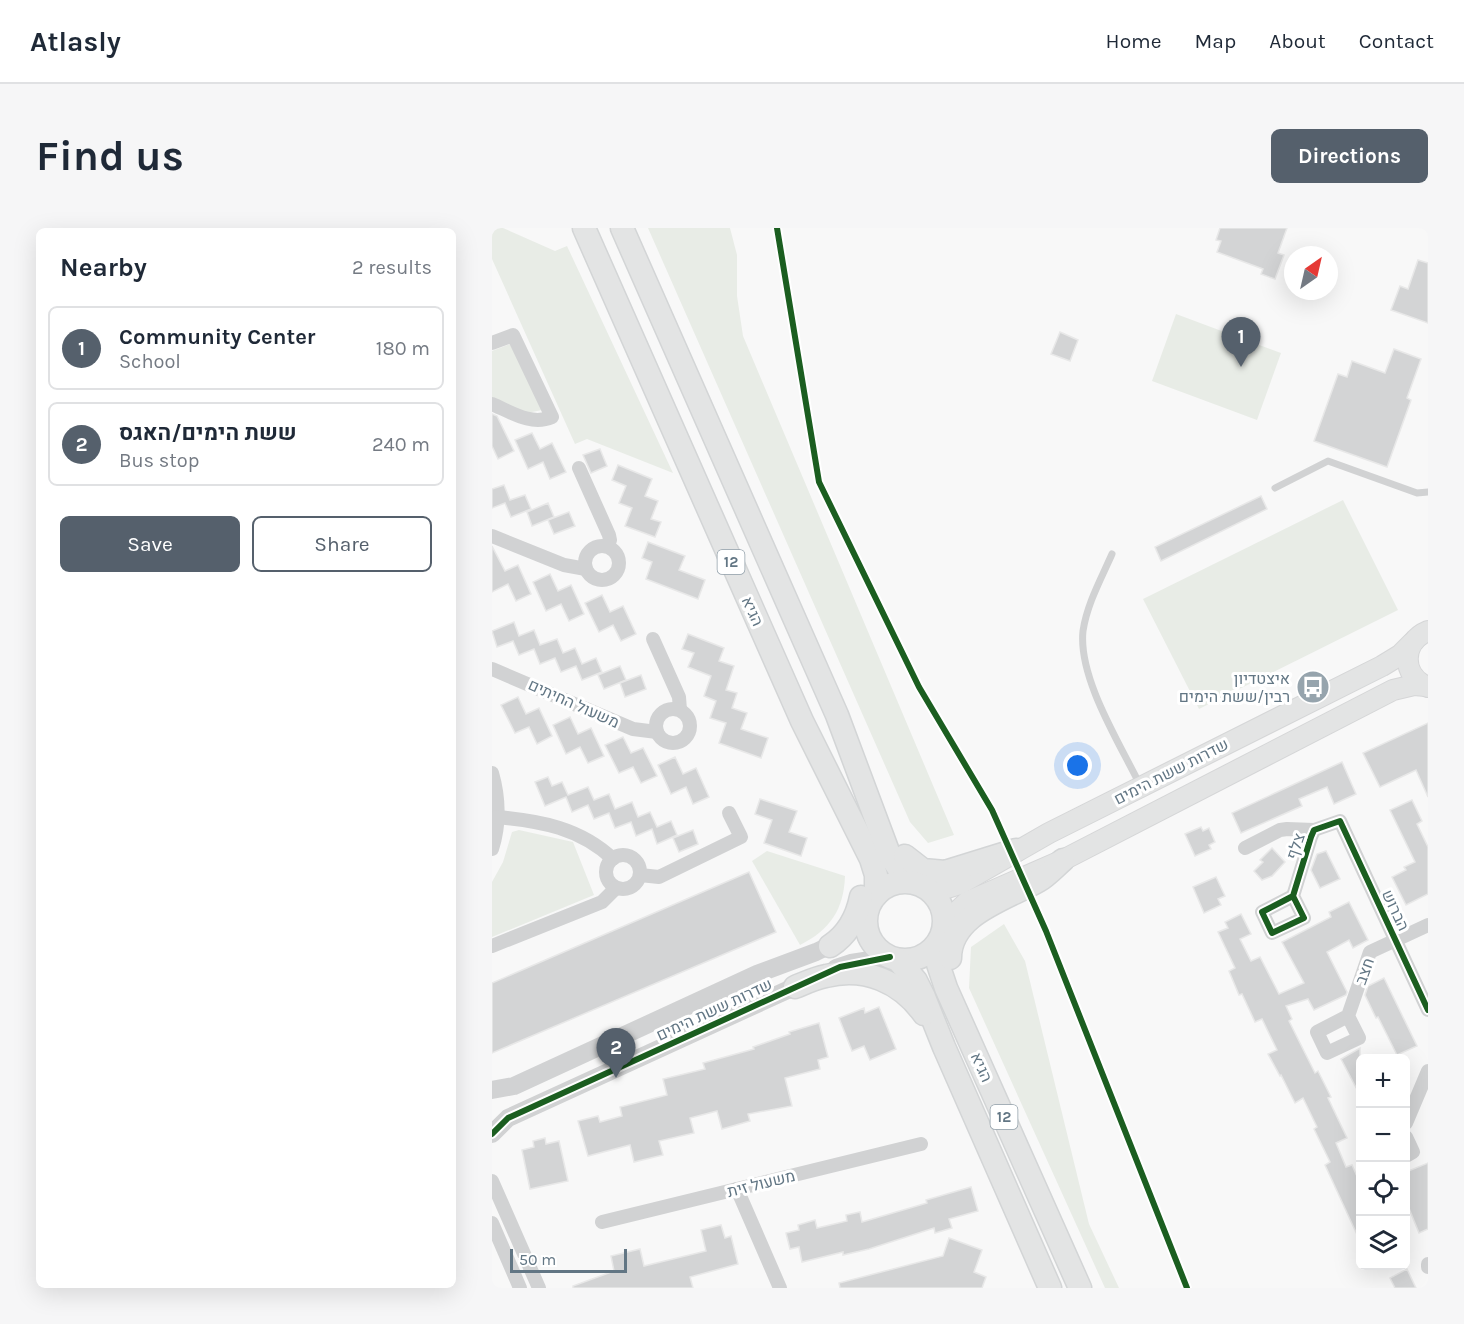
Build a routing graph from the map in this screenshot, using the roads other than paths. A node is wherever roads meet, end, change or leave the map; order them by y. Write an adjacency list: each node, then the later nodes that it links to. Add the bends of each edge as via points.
1 (584, 228): 17 (highway, הגיא / 12)
2 (622, 228): 19 (highway, 12, via 837,715)
3 (492, 343): 4 (street, via 513,335 552,417 531,421)
4 (492, 404)
5 (579, 468): 9 (street, via 609,535)
6 (1275, 488): 7 (lane, via 1328,461 1417,493)
7 (1428, 492)
8 (492, 537): 11 (street, via 564,565)
9 (607, 546): 11 (street, via 589,551 584,561); 11 (street, via 619,560 614,575 600,580 590,576)
10 (1112, 554): 21 (lane, via 1089,604 1083,633 1084,657 1094,691)
11 (586, 569)
12 (1420, 637): 15 (main road, via 1407,659 1416,680); 21 (main road, שדרות ששת הימים, via 1378,668)
13 (653, 639): 16 (street, via 679,697)
14 (492, 669): 18 (street, משעול החיתים, via 633,729)
15 (1427, 687): 30 (main road, שדרות ששת הימים, via 1414,685 1393,690)
16 (680, 710): 18 (street, via 660,714); 18 (street, via 690,723 686,738 671,743)
17 (802, 721): 37 (highway, הגיא / 12, via 871,859 876,875); 42 (highway, via 861,873 856,915)
18 (657, 732)
19 (858, 772): 31 (highway, via 880,825 912,863 932,872); 33 (highway, 12, via 889,854 899,869)
20 (492, 773): 23 (street)
21 (1141, 785): 28 (main road, שדרות ששת הימים)
22 (729, 813): 32 (street, via 741,837 659,877)
23 (497, 817): 27 (street); 29 (street, via 542,822 577,834 597,844)
24 (1340, 821): 25 (street, צלף); 40 (street, הברוש)
25 (1314, 830): 26 (street, via 1280,830); 35 (street, צלף)
26 (1245, 848)
27 (492, 849)
28 (1016, 850): 31 (highway)
29 (613, 859): 32 (street, via 630,857 638,864); 34 (street, via 606,868 606,876)
30 (1063, 860): 36 (highway, via 1041,880)
31 (970, 871): 33 (main road, via 953,887)
32 (640, 874): 34 (street, via 632,888)
33 (920, 885): 37 (highway, via 890,884); 39 (highway, 12, via 942,906 945,921)
34 (616, 888): 41 (street, via 602,902)
35 (1293, 896)
36 (986, 901): 39 (main road, via 961,906); 47 (highway, via 955,938 950,952 949,965)
37 (871, 904): 42 (street, שדרות ששת הימים, via 852,932); 43 (highway, 12, via 866,928 872,942)
38 (1428, 925): 40 (street, חצב)
39 (941, 936): 43 (highway, via 920,957); 47 (highway, הגיא / 12, via 937,957 940,971)
40 (1395, 939): 45 (street, הברוש); 46 (street, חצב, via 1370,952)
41 (492, 946)
42 (830, 946): 50 (street, שדרות ששת הימים, via 757,974 514,1086)
43 (894, 958): 44 (street, שדרות ששת הימים, via 846,965); 48 (highway, הגיא / 12, via 920,988)
44 (795, 987): 48 (highway, via 843,973 875,976 912,1000); 53 (street, שדרות ששת הימים, via 508,1118)
45 (1428, 1010)
46 (1348, 1016)
47 (969, 1038): 63 (highway, הגיא / 12)
48 (944, 1047): 62 (highway, הגיא / 12)
49 (1428, 1071): 52 (street)
50 (492, 1090)
51 (492, 1111): 53 (street)
52 (1410, 1114)
53 (492, 1132)
54 (921, 1144): 56 (street, משעול זית)
55 (492, 1181): 60 (street)
56 (737, 1189): 58 (street, משעול זית); 61 (street)
57 (492, 1222): 59 (street)
58 (602, 1222)
59 (520, 1288)
60 (539, 1288)
61 (780, 1288)
62 (1050, 1288)
63 (1080, 1288)

